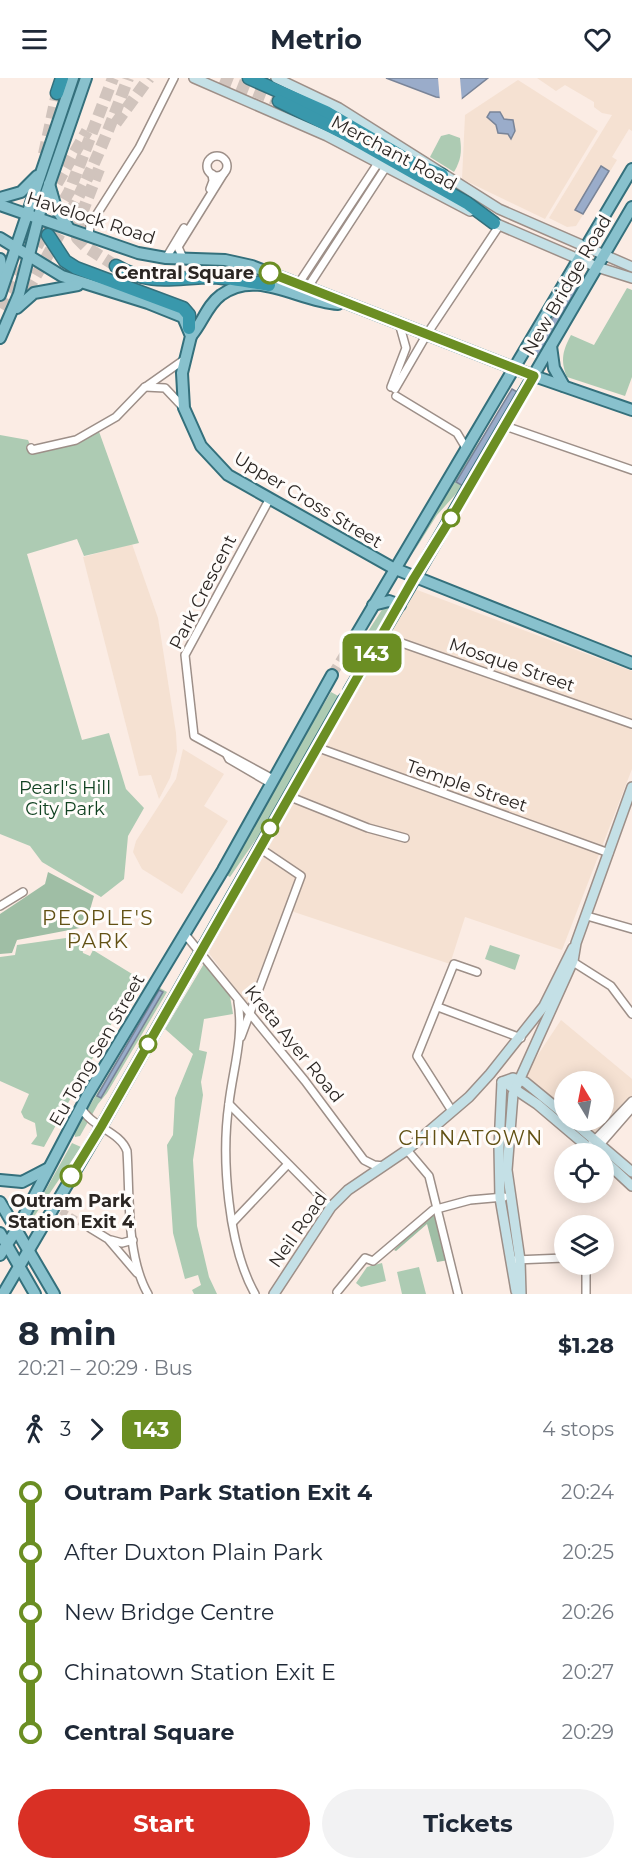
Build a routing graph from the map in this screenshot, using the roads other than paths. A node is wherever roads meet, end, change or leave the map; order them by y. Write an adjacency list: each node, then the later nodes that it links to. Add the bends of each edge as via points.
1 (62, 78): 8 (highway)
2 (73, 78): 11 (main road)
3 (86, 78): 16 (main road)
4 (174, 78): 29 (street, via 139,148 90,225)
5 (194, 78): 10 (main road, Merchant Road, via 327,136)
6 (249, 78): 15 (highway, via 326,112 415,164)
7 (276, 78): 15 (main road, Merchant Road, via 339,108)
8 (57, 93)
9 (279, 101): 25 (highway, via 467,203)
10 (382, 165): 17 (street); 18 (street); 25 (main road, Merchant Road)
11 (43, 169): 20 (main road, via 26,189); 23 (main road)
12 (632, 169): 19 (main road)
13 (224, 173): 14 (street); 14 (street, via 226,161 217,156 209,159 207,165); 39 (street, via 178,247)
14 (212, 174): 38 (street, via 212,184)
15 (442, 175): 33 (main road, Merchant Road, via 499,209)
16 (49, 183): 23 (main road); 27 (main road, via 56,208)
17 (364, 184): 18 (street); 24 (street)
18 (372, 189): 26 (street)
19 (616, 195): 22 (main road, via 620,205); 33 (main road)
20 (0, 198)
21 (0, 205): 23 (main road, Havelock Road)
22 (632, 205): 36 (main road, New Bridge Road)
23 (32, 217): 27 (main road, Havelock Road); 34 (main road); 35 (main road)
24 (340, 221): 26 (street); 31 (street)
25 (497, 225): 40 (main road, Merchant Road); 57 (street)
26 (348, 226): 32 (street)
27 (68, 228): 29 (main road, Havelock Road)
28 (48, 236): 55 (highway, via 65,261 76,268 183,308 189,315)
29 (88, 236): 38 (main road, Havelock Road)
30 (0, 238): 34 (main road)
31 (326, 242): 32 (street); 37 (street)
32 (334, 246): 42 (street)
33 (584, 247): 36 (main road, Merchant Road); 40 (main road)
34 (16, 249): 35 (main road); 50 (main road)
35 (27, 256): 47 (main road); 52 (main road)
36 (603, 256): 44 (main road, New Bridge Road); 45 (main road, Merchant Road)
37 (316, 257): 42 (street); 49 (street)
38 (166, 258): 39 (main road, Havelock Road)
39 (183, 258): 49 (main road, Havelock Road, via 242,264)
40 (578, 258): 44 (main road, Merchant Road); 60 (main road)
41 (0, 259): 50 (main road, via 4,273)
42 (325, 261): 49 (street)
43 (117, 267): 48 (highway, via 150,280 213,277)
44 (597, 267): 46 (main road, Merchant Road); 58 (main road, New Bridge Road)
45 (632, 267)
46 (632, 278)
47 (81, 284): 52 (main road, via 34,293); 55 (main road, via 171,311 183,317)
48 (269, 285): 51 (main road, via 312,300); 55 (main road, via 239,286 222,294)
49 (304, 285): 51 (main road, Havelock Road)
50 (1, 293)
51 (344, 304): 54 (main road, Havelock Road)
52 (12, 314): 56 (main road)
53 (0, 315): 56 (main road, via 4,320)
54 (399, 323): 57 (main road, Havelock Road); 64 (street, via 406,348)
55 (190, 332): 59 (main road, Upper Cross Street)
56 (2, 334)
57 (427, 334): 60 (main road, Havelock Road); 64 (street)
58 (551, 346): 61 (main road, New Bridge Road); 62 (main road, via 554,368)
59 (185, 359): 63 (street); 65 (main road, Upper Cross Street)
60 (513, 368): 61 (main road, Havelock Road); 69 (main road)
61 (534, 376): 62 (main road, Havelock Road); 67 (main road, New Bridge Road)
62 (564, 386): 66 (main road, Havelock Road)
63 (144, 388): 65 (street, via 165,388); 68 (street, via 116,417 76,440 32,450)
64 (394, 391): 69 (street, via 457,434)
65 (184, 408): 71 (main road, Upper Cross Street, via 189,425 210,459)
66 (632, 410)
67 (506, 426): 70 (street); 73 (main road, New Bridge Road)
68 (31, 447)
69 (466, 448): 72 (main road)
70 (632, 470)
71 (269, 500): 72 (main road, Upper Cross Street); 82 (street, Park Crescent, via 197,628 184,661 194,736)
72 (393, 568): 73 (main road, Upper Cross Street); 74 (main road)
73 (414, 578): 75 (main road, New Bridge Road); 78 (main road, Upper Cross Street)
74 (373, 605): 75 (main road, via 389,601); 77 (main road)
75 (400, 605): 76 (main road, New Bridge Road)
76 (382, 636): 80 (street, Mosque Street); 81 (main road, New Bridge Road)
77 (349, 647)
78 (632, 663)
79 (332, 675): 82 (main road, Eu Tong Sen Street)
80 (632, 724)
81 (316, 747): 83 (main road, New Bridge Road); 89 (street, Temple Street)
82 (272, 781): 90 (main road, Eu Tong Sen Street)
83 (294, 785): 85 (main road, New Bridge Road); 86 (street, via 293,798)
84 (632, 787): 89 (main road)
85 (286, 799): 86 (street); 88 (main road, New Bridge Road)
86 (329, 813): 87 (street)
87 (405, 838)
88 (258, 848): 91 (main road, New Bridge Road); 100 (street, via 301,876)
89 (609, 853): 94 (main road)
90 (219, 875): 91 (main road, via 222,882 229,884); 96 (main road, Eu Tong Sen Street)
91 (241, 879): 97 (main road, New Bridge Road)
92 (23, 892): 93 (street)
93 (0, 906)
94 (587, 916): 95 (street); 98 (main road)
95 (632, 929)
96 (184, 933): 97 (street, Kreta Ayer Road); 114 (main road, Eu Tong Sen Street)
97 (200, 950): 101 (street, Kreta Ayer Road); 117 (main road, New Bridge Road)
98 (570, 960): 103 (street, via 611,986); 105 (main road, Neil Road); 108 (main road)
99 (477, 972): 102 (street, via 454,964)
100 (256, 996): 101 (street, via 248,1001); 104 (street)
101 (237, 1000): 104 (street, Kreta Ayer Road); 106 (street)
102 (438, 1006): 105 (street); 116 (street, via 417,1056)
103 (632, 1014)
104 (250, 1015): 106 (street); 123 (street, Kreta Ayer Road, via 364,1161)
105 (521, 1038): 107 (main road, Neil Road)
106 (239, 1040): 112 (street)
107 (490, 1074): 109 (main road); 116 (main road, Neil Road)
108 (520, 1080): 109 (main road); 110 (main road); 113 (main road)
109 (502, 1082): 110 (main road); 129 (main road, via 499,1147)
110 (514, 1088): 120 (main road); 129 (main road)
111 (632, 1101): 119 (street)
112 (229, 1104): 122 (street); 133 (street, via 226,1146)
113 (554, 1106)
114 (81, 1107): 117 (street); 124 (main road, Eu Tong Sen Street)
115 (632, 1108): 119 (street)
116 (452, 1111): 121 (main road, Neil Road)
117 (101, 1127): 138 (street, via 122,1142 127,1151); 140 (main road, New Bridge Road, via 57,1209)
118 (584, 1131): 119 (main road)
119 (598, 1142): 126 (main road)
120 (583, 1143)
121 (407, 1150): 123 (main road, Neil Road); 132 (street, via 428,1173)
122 (287, 1165): 131 (street); 133 (street)
123 (384, 1166): 131 (main road, Neil Road, via 348,1190)
124 (48, 1168): 127 (main road, via 22,1182); 134 (main road, Eu Tong Sen Street)
125 (614, 1170): 128 (main road)
126 (632, 1172)
127 (0, 1180)
128 (632, 1186)
129 (505, 1197): 132 (street); 145 (main road)
130 (0, 1202): 134 (main road)
131 (331, 1207): 155 (main road, Neil Road)
132 (439, 1208): 149 (street, via 373,1261 365,1258); 156 (street)
133 (233, 1222): 154 (street)
134 (17, 1229): 139 (main road, Eu Tong Sen Street); 140 (main road)
135 (92, 1229): 137 (street)
136 (0, 1233): 139 (main road)
137 (108, 1239): 138 (street, via 122,1243); 142 (street)
138 (133, 1240): 141 (street)
139 (7, 1245): 143 (main road, Eu Tong Sen Street); 146 (main road)
140 (28, 1248): 146 (main road, New Bridge Road); 152 (main road)
141 (134, 1250): 142 (street, via 127,1255); 147 (street)
142 (122, 1252): 147 (street)
143 (0, 1255)
144 (554, 1258): 145 (street)
145 (517, 1260): 157 (main road); 158 (main road)
146 (19, 1266): 150 (main road, New Bridge Road); 151 (main road)
147 (139, 1275): 153 (street)
148 (586, 1275): 159 (street)
149 (337, 1292)
150 (3, 1294)
151 (35, 1294)
152 (54, 1294)
153 (148, 1294)
154 (255, 1294)
155 (274, 1294)
156 (458, 1294)
157 (516, 1294)
158 (521, 1294)
159 (586, 1294)

